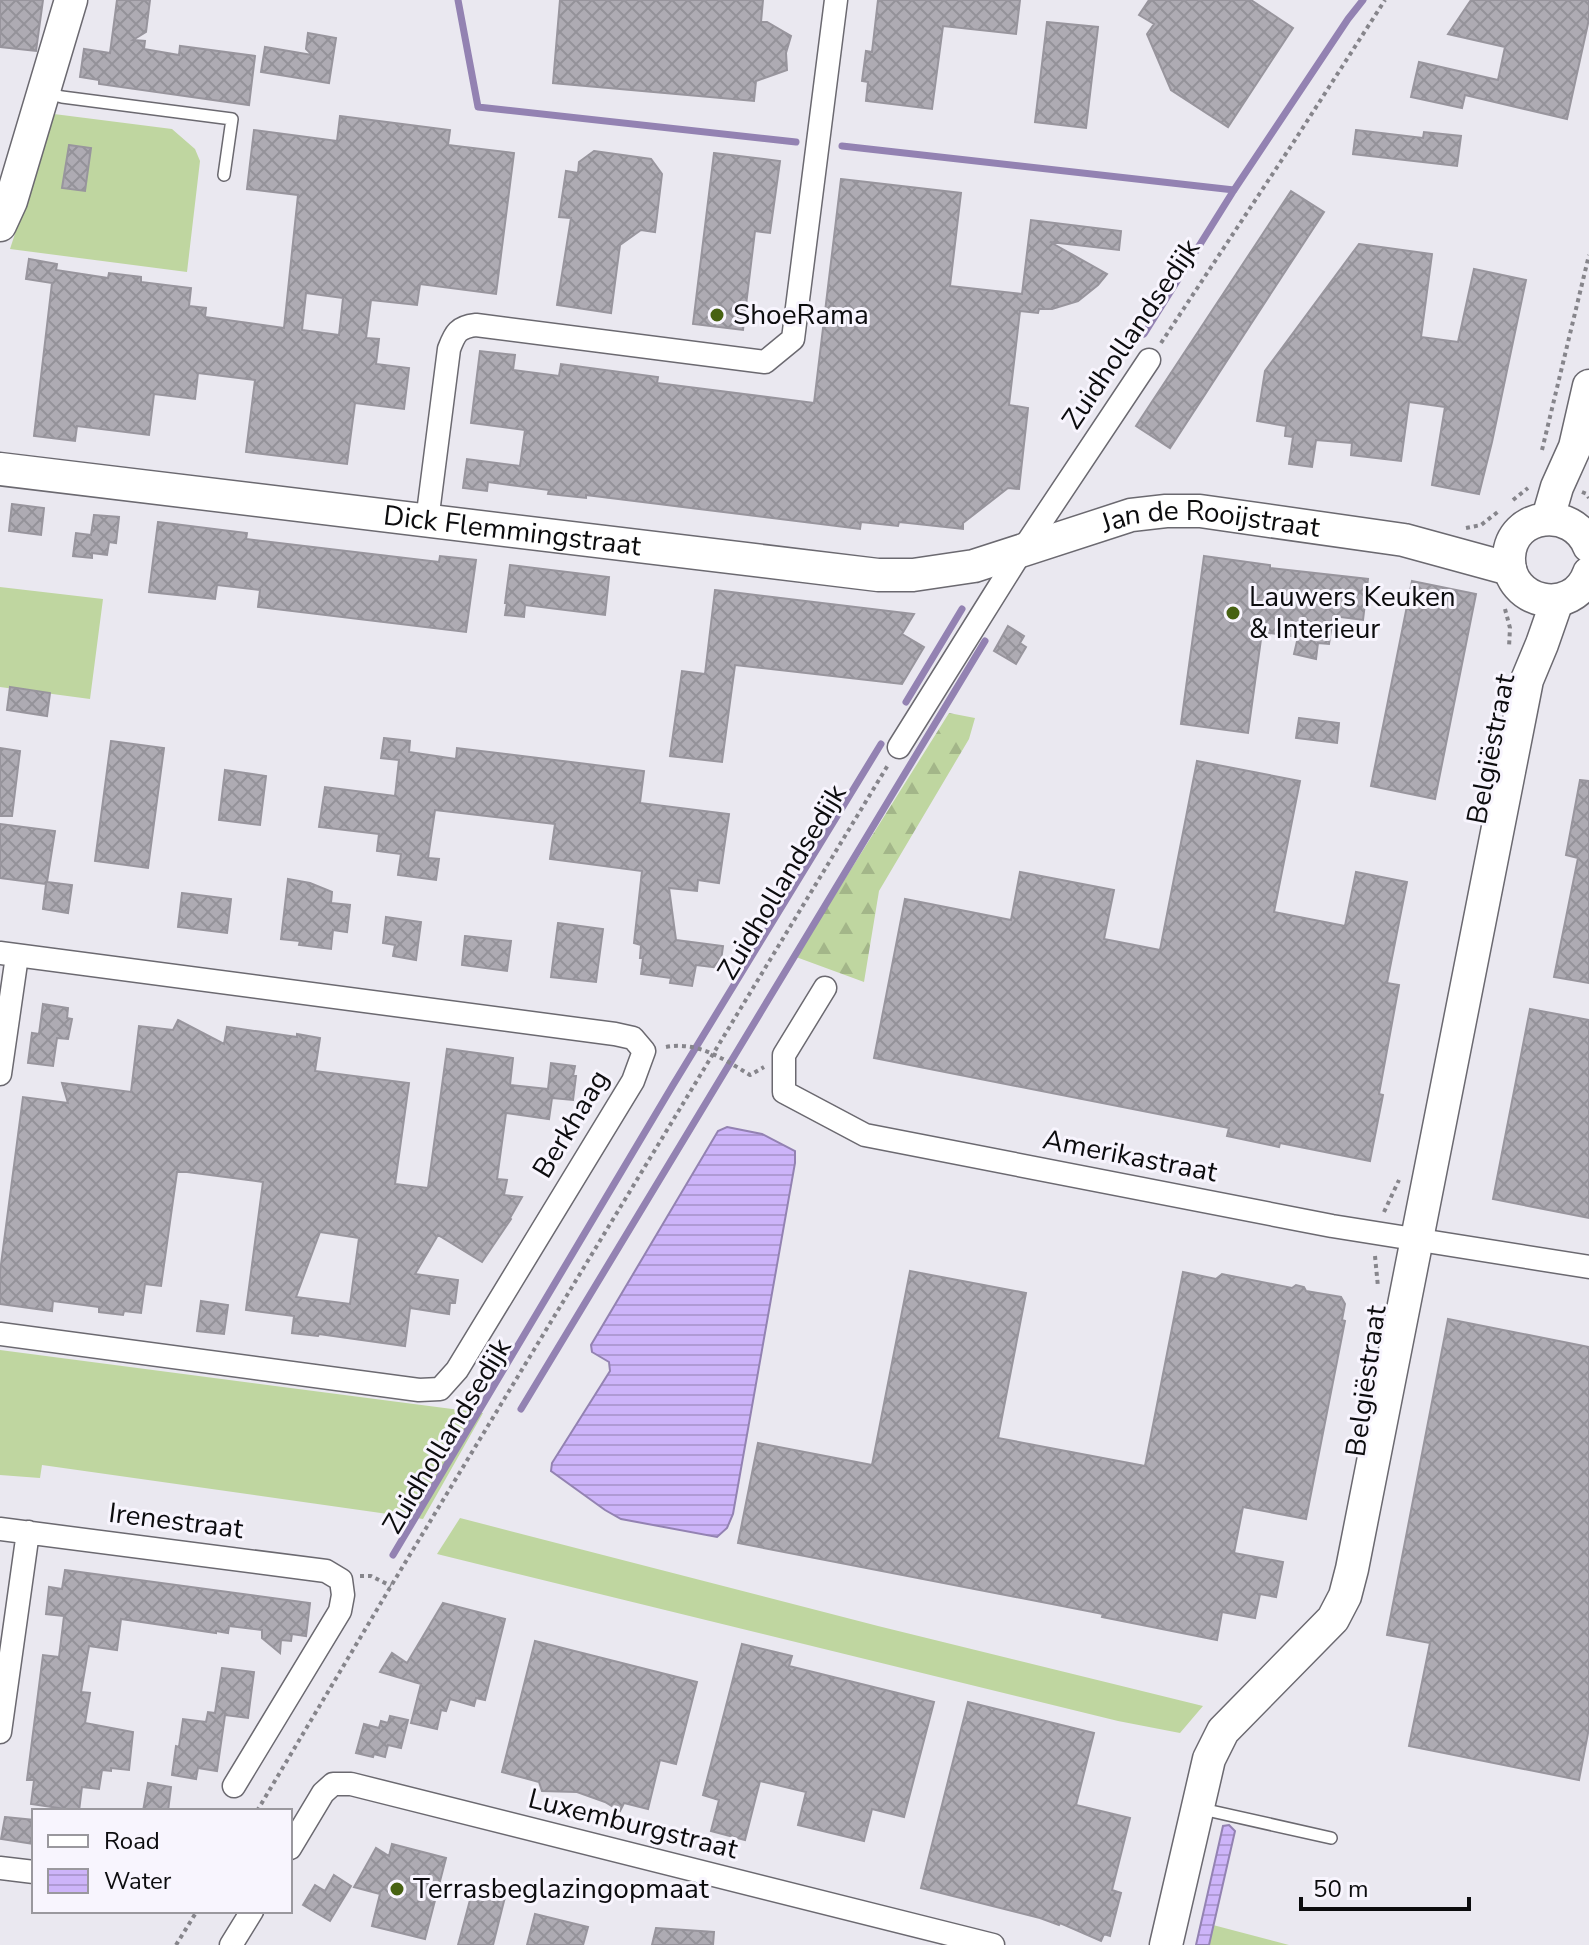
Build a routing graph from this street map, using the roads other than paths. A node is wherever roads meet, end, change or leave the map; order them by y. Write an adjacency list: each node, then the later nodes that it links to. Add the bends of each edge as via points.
1 (71, 0): 3 (street)
2 (836, 0): 9 (street, via 793,339 765,362 465,327 449,349)
3 (44, 92): 4 (lane, via 232,119); 5 (street)
4 (224, 175)
5 (0, 225)
6 (1149, 360): 12 (street, Zuidhollandsedijk)
7 (1589, 386): 13 (street, Belgiëstraat, via 1575,447)
8 (0, 469): 9 (street, Dick Flemmingstraat)
9 (427, 521): 12 (street, Dick Flemmingstraat, via 878,575 974,566)
10 (1518, 535): 11 (street, Jan de Rooijstraat); 13 (street, via 1536,521); 14 (street, Belgiëstraat, via 1509,555)
11 (1404, 540): 12 (street, Jan de Rooijstraat, via 1200,511 1166,511 1131,515); 14 (street, Jan de Rooijstraat)
12 (1021, 552): 16 (street, Zuidhollandsedijk)
13 (1578, 558): 14 (street, Jan de Rooijstraat, via 1544,600 1532,597); 15 (street, Belgiëstraat)
14 (1518, 580): 15 (street, Belgiëstraat)
15 (1527, 680): 20 (street, Belgiëstraat)
16 (899, 747)
17 (8, 954): 19 (street, Berkhaag); 22 (street, Berkhaag, via 615,1034 633,1038 644,1051 633,1081 457,1370 440,1389)
18 (825, 988): 20 (street, Amerikastraat, via 784,1055 784,1092 865,1135)
19 (0, 1074)
20 (1416, 1239): 21 (street, Amerikastraat); 27 (street, Belgiëstraat, via 1345,1596 1333,1619 1223,1731 1209,1759)
21 (1589, 1267)
22 (0, 1334)
23 (0, 1529): 24 (street, Irenestraat)
24 (28, 1532): 25 (street); 26 (street, Irenestraat, via 326,1571 341,1580 340,1611)
25 (0, 1732)
26 (234, 1786)
27 (1197, 1808): 28 (lane); 35 (street, Belgiëstraat)
28 (1331, 1838)
29 (292, 1845): 34 (street, Luxemburgstraat, via 323,1793 333,1784 351,1784)
30 (0, 1868): 31 (street)
31 (32, 1872)
32 (251, 1913): 33 (street)
33 (231, 1945)
34 (993, 1945)
35 (1166, 1945)

